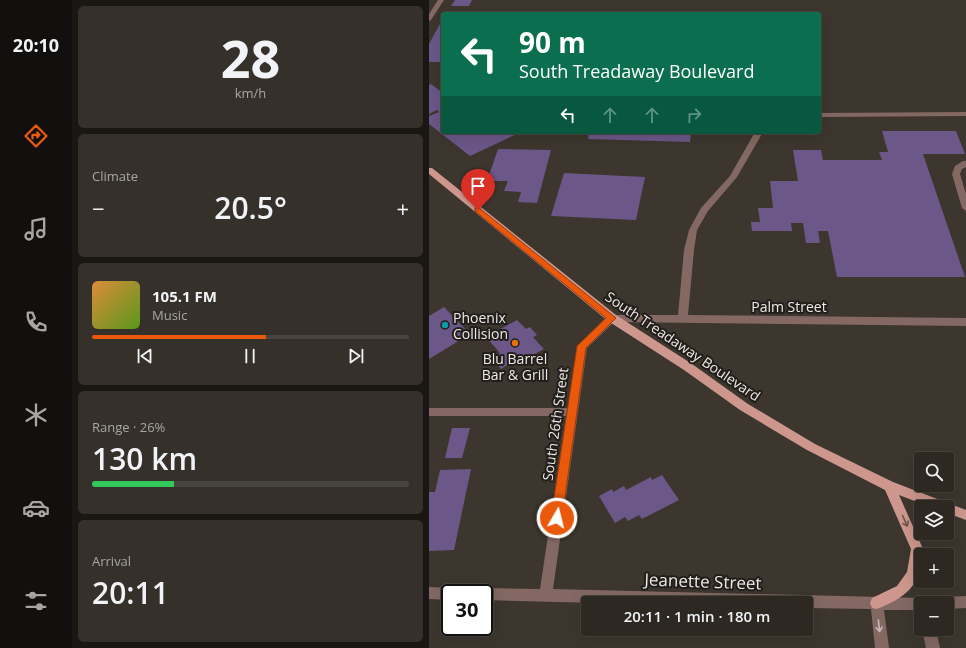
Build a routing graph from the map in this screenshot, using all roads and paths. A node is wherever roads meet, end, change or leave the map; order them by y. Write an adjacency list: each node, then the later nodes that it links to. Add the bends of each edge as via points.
1 (441, 0): 2 (street)
2 (429, 20)
3 (821, 114): 4 (street)
4 (966, 114)
5 (758, 134): 10 (street, via 733,177 704,210 693,230)
6 (966, 163): 8 (street, via 958,168 956,174)
7 (429, 170): 9 (main road, South Treadaway Boulevard)
8 (966, 208)
9 (612, 318): 10 (street, Palm Street); 13 (street, South 26th Street, via 582,346); 14 (main road, South Treadaway Boulevard, via 744,407 811,446)
10 (683, 319): 11 (street, Palm Street)
11 (966, 322)
12 (429, 412): 13 (street)
13 (572, 412): 21 (street, South 26th Street)
14 (889, 486): 15 (main road, South Treadaway Boulevard); 23 (main road, one-way to 23, via 917,550 913,574 902,590)
15 (926, 500)
16 (954, 511): 17 (main road)
17 (966, 516)
18 (429, 594): 19 (street)
19 (441, 594)
20 (493, 594): 21 (street, Jeanette Street)
21 (546, 594): 23 (street, Jeanette Street)
22 (966, 602): 24 (street)
23 (877, 603): 25 (street, Jeanette Street); 27 (street, one-way to 27)
24 (954, 603)
25 (914, 604)
26 (930, 636): 28 (street)
27 (882, 648)
28 (933, 648)

